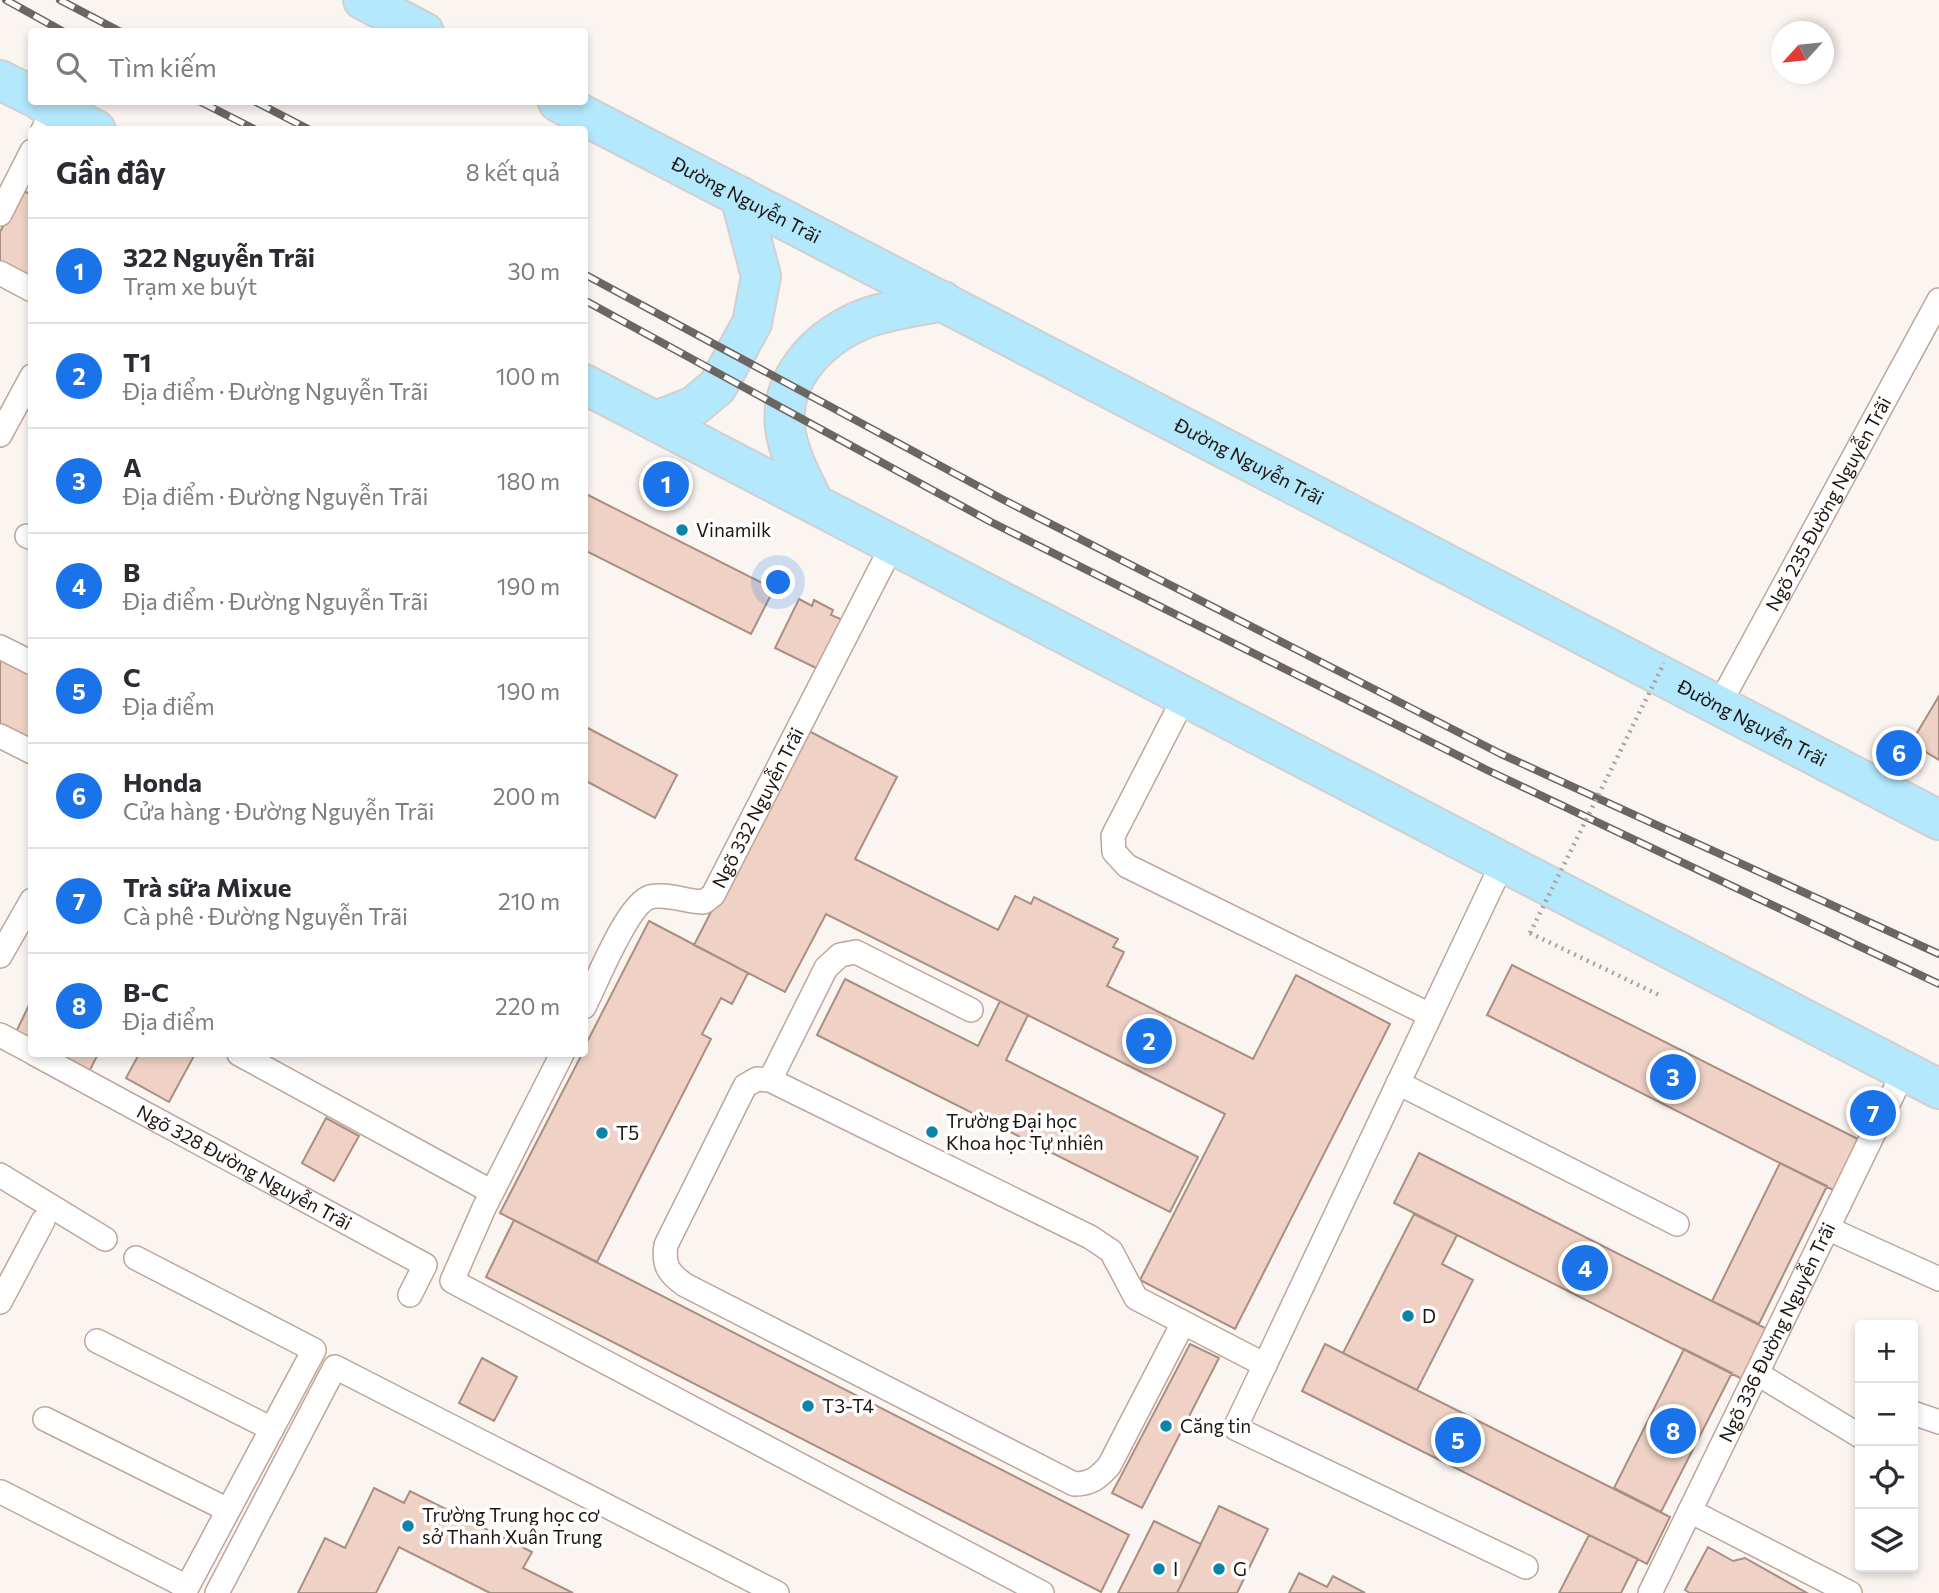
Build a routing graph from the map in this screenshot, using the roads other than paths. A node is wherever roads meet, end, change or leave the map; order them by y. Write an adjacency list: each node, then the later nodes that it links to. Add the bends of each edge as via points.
1 (363, 0): 2 (main road)
2 (416, 28)
3 (0, 80): 4 (main road)
4 (28, 99)
5 (564, 105): 9 (main road, Đường Nguyễn Trãi)
6 (42, 109): 7 (main road)
7 (86, 126)
8 (28, 159): 10 (lane)
9 (740, 196): 14 (main road, Đường Nguyễn Trãi); 17 (main road, via 761,276 752,323 717,387 694,406)
10 (0, 214)
11 (0, 273): 12 (lane)
12 (28, 288)
13 (1939, 300): 24 (lane, Ngõ 235 Đường Nguyễn Trãi)
14 (943, 301): 19 (main road, via 860,320 817,346 801,364 787,401 786,431 793,460); 24 (main road, Đường Nguyễn Trãi)
15 (28, 383): 18 (lane)
16 (588, 386): 17 (main road)
17 (656, 421): 19 (main road)
18 (0, 435)
19 (814, 503): 20 (main road)
20 (893, 544): 23 (main road); 31 (lane, Ngõ 332 Nguyễn Trãi, via 713,895 704,902 649,897 634,909)
21 (0, 646): 22 (lane)
22 (28, 661)
23 (1185, 696): 28 (main road); 33 (lane, via 1113,836 1114,852 1127,866)
24 (1718, 705): 27 (main road, Đường Nguyễn Trãi)
25 (0, 736): 26 (lane)
26 (28, 750)
27 (1939, 820)
28 (1503, 862): 33 (lane); 39 (main road)
29 (28, 907): 30 (lane)
30 (0, 956)
31 (588, 999)
32 (971, 1010): 40 (lane, via 856,952 840,955 826,968)
33 (1430, 1015): 41 (lane)
34 (0, 1035): 35 (lane, Ngõ 328 Đường Nguyễn Trãi)
35 (28, 1050)
36 (40, 1057): 51 (lane, Ngõ 328 Đường Nguyễn Trãi, via 425,1265)
37 (244, 1057): 44 (lane)
38 (560, 1057): 44 (lane)
39 (1904, 1071): 42 (main road); 47 (lane, Ngõ 336 Đường Nguyễn Trãi)
40 (770, 1080): 53 (lane, via 1090,1237 1111,1251 1136,1298); 53 (lane, via 757,1079 746,1086 666,1245 663,1261 671,1275 685,1285 1074,1484 1099,1478 1109,1466)
41 (1398, 1083): 46 (lane); 55 (lane)
42 (1939, 1089)
43 (0, 1175): 48 (lane)
44 (492, 1192): 69 (lane, via 452,1281)
45 (43, 1222): 52 (lane)
46 (1677, 1224)
47 (1829, 1229): 50 (lane); 56 (lane, Ngõ 336 Đường Nguyễn Trãi)
48 (105, 1240)
49 (136, 1258): 60 (lane, via 314,1350)
50 (1939, 1279)
51 (410, 1296)
52 (0, 1302)
53 (1183, 1322): 55 (lane)
54 (97, 1341): 60 (lane)
55 (1265, 1365): 65 (lane, via 1235,1428)
56 (1759, 1374): 61 (lane); 64 (lane, Ngõ 336 Đường Nguyễn Trãi)
57 (1918, 1415): 59 (lane)
58 (45, 1419): 63 (lane)
59 (1939, 1422)
60 (272, 1429): 63 (lane)
61 (1855, 1433)
62 (1, 1492): 66 (lane)
63 (228, 1510): 66 (lane)
64 (1690, 1511): 70 (lane, Ngõ 336 Đường Nguyễn Trãi); 71 (lane)
65 (1526, 1567)
66 (186, 1590)
67 (217, 1593): 68 (lane, via 335,1367)
68 (777, 1593)
69 (1042, 1593)
70 (1650, 1593)
71 (1850, 1593)

